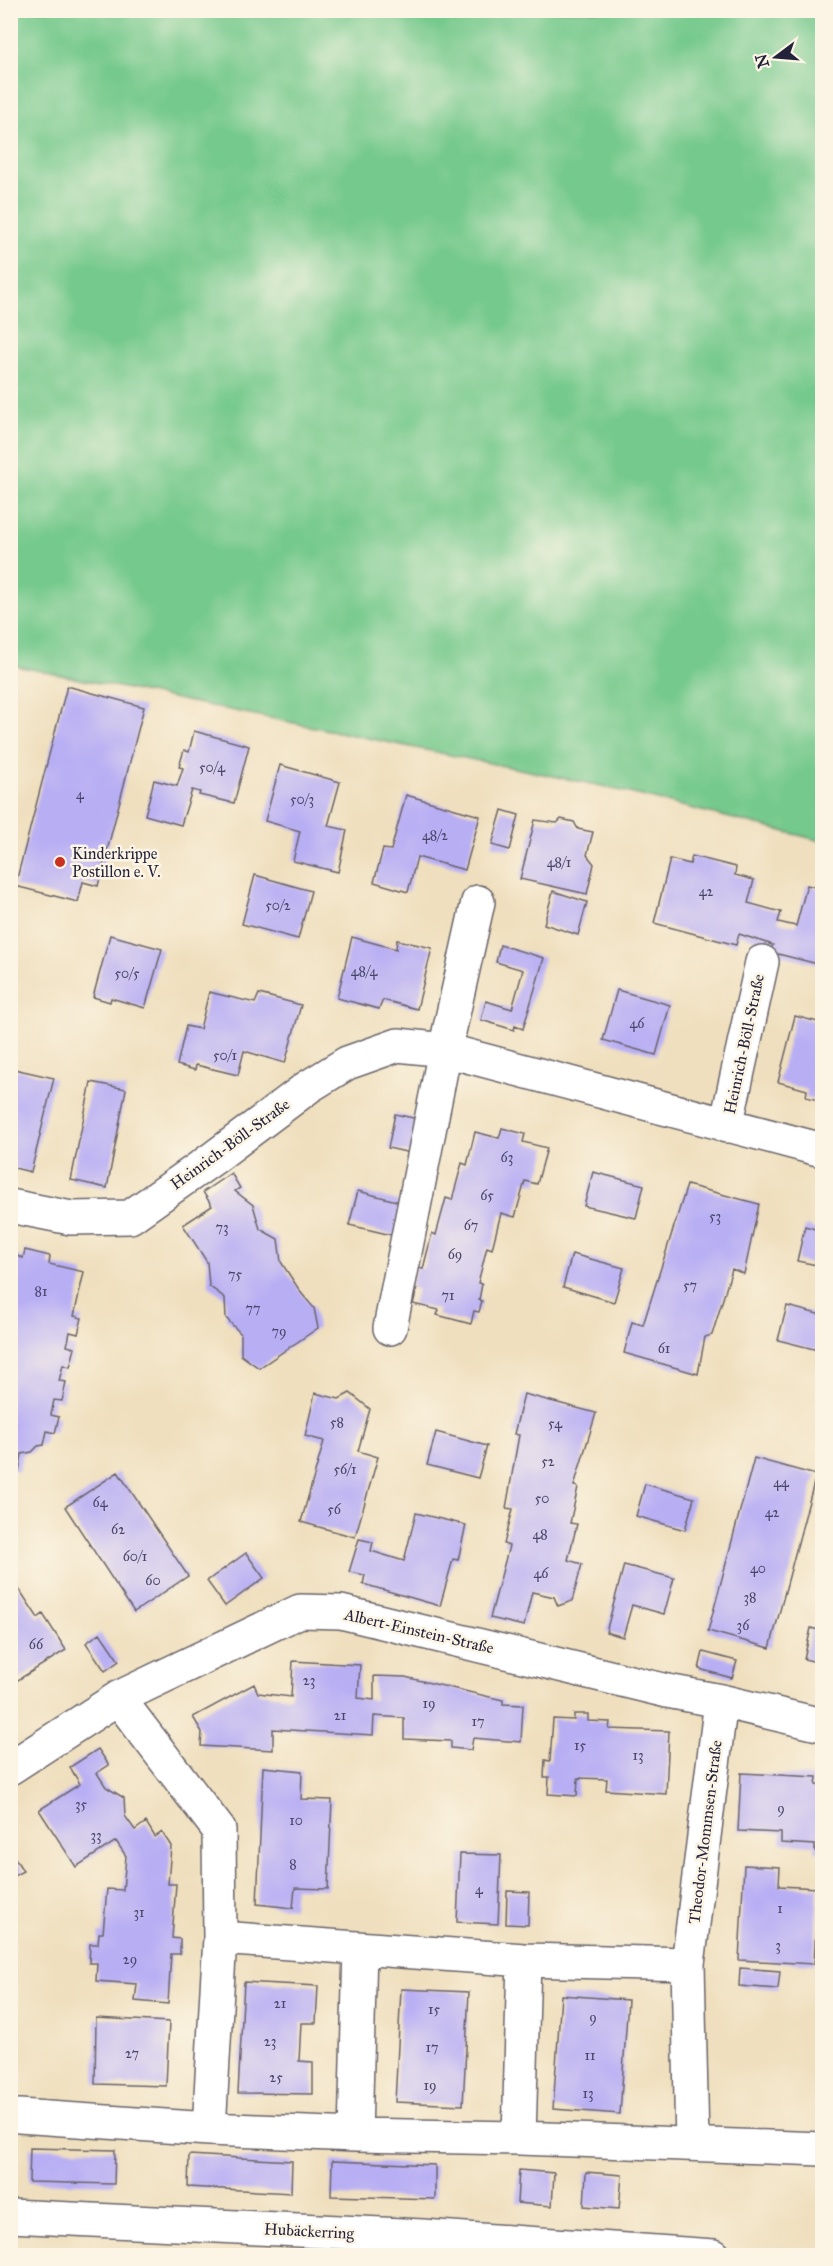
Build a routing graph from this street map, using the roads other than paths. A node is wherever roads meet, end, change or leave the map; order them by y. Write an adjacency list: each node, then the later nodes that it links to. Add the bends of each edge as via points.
1 (478, 902): 3 (street)
2 (762, 962): 4 (street, Heinrich-Böll-Straße)
3 (445, 1050): 4 (street, Heinrich-Böll-Straße); 6 (street, Heinrich-Böll-Straße, via 398,1046 347,1063 129,1216 71,1218); 7 (street)
4 (726, 1126): 5 (street, Heinrich-Böll-Straße)
5 (822, 1150)
6 (10, 1206)
7 (390, 1328)
8 (118, 1698): 9 (street, Albert-Einstein-Straße, via 300,1611 341,1612); 11 (street, Albert-Einstein-Straße); 12 (street, via 219,1830)
9 (721, 1701): 10 (street, Albert-Einstein-Straße); 15 (street, Theodor-Mommsen-Straße)
10 (822, 1725)
11 (15, 1756)
12 (220, 1938): 13 (street); 17 (street)
13 (360, 1949): 14 (street); 18 (street)
14 (524, 1960): 15 (street); 19 (street)
15 (688, 1964): 20 (street, Theodor-Mommsen-Straße)
16 (19, 2116): 17 (street)
17 (209, 2129): 18 (street)
18 (355, 2135): 19 (street)
19 (519, 2138): 20 (street)
20 (692, 2144): 21 (street)
21 (822, 2149)
22 (10, 2216): 23 (street, Hubäckerring, via 423,2236)
23 (714, 2256)

